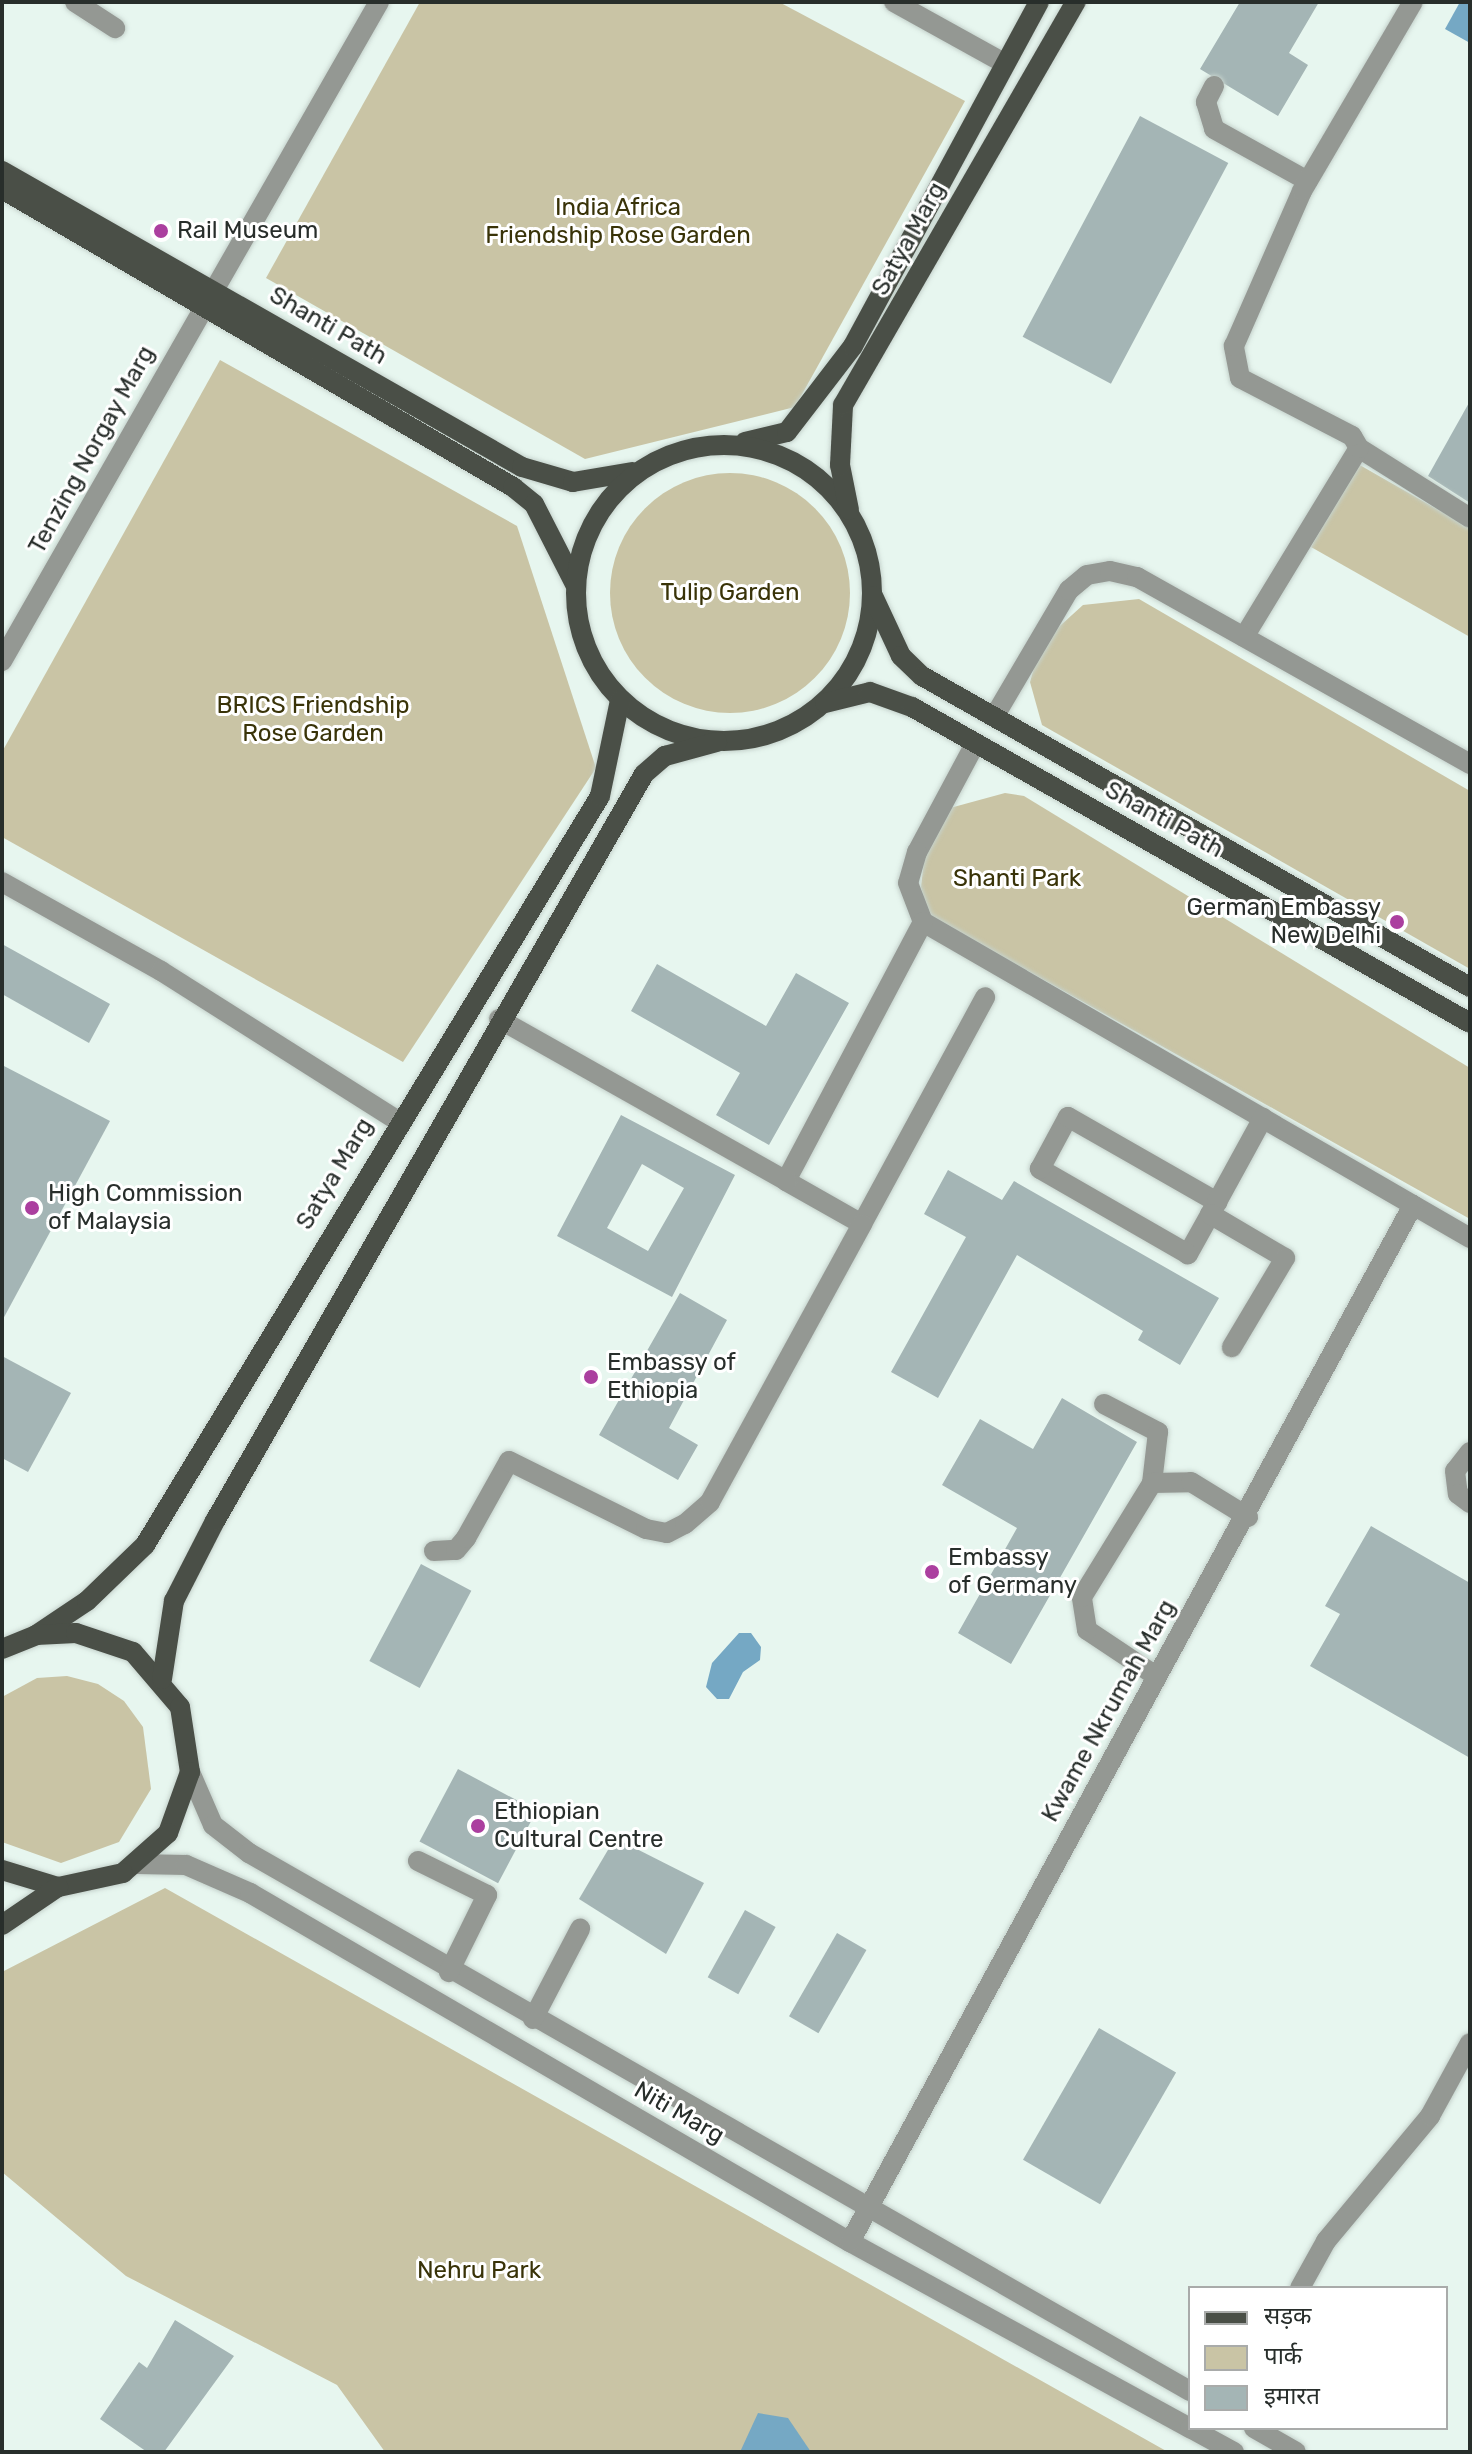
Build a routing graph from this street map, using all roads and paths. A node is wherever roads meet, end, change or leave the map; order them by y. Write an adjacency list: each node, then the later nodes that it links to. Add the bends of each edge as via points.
1 (75, 2): 7 (street)
2 (379, 2): 13 (street, Tenzing Norgay Marg)
3 (894, 2): 8 (street)
4 (1039, 2): 8 (main road, Satya Marg)
5 (1076, 2): 17 (main road, Satya Marg, via 843,405 840,465)
6 (1413, 2): 11 (street)
7 (115, 28)
8 (1004, 63): 14 (main road, Satya Marg, via 853,346 809,411 787,432)
9 (1214, 86): 11 (street, via 1206,102 1214,129)
10 (2, 171): 13 (main road, Shanti Path)
11 (1308, 181): 15 (street, via 1234,346 1233,369 1352,436)
12 (2, 189): 13 (main road, Shanti Path)
13 (207, 298): 16 (main road, Shanti Path, via 522,467 573,482); 19 (main road, Shanti Path, via 513,487 534,504); 22 (street, Tenzing Norgay Marg)
14 (725, 444): 16 (main road, Satya Marg, via 672,453); 17 (main road, via 797,463)
15 (1359, 448): 18 (street); 21 (street)
16 (640, 470): 19 (main road, via 595,519)
17 (850, 515): 20 (main road, Satya Marg)
18 (1470, 518)
19 (575, 584): 23 (main road, via 590,659)
20 (872, 593): 24 (main road, via 860,653); 25 (main road, Shanti Path, via 910,667)
21 (1244, 637): 25 (street, via 1137,577 1087,575 1069,590); 28 (street)
22 (2, 661)
23 (620, 700): 26 (main road, via 665,730); 36 (main road, Satya Marg, via 600,796)
24 (825, 703): 26 (main road, via 793,725); 27 (main road, Shanti Path, via 886,696)
25 (997, 712): 31 (main road, Shanti Path)
26 (717, 742): 33 (main road, via 665,756 644,774)
27 (975, 744): 30 (street, via 917,852 908,883); 34 (main road, Shanti Path)
28 (1470, 764)
29 (2, 882): 36 (street, via 161,971)
30 (923, 922): 35 (street); 37 (street)
31 (1470, 987)
32 (985, 997): 40 (street)
33 (499, 1019): 37 (street); 52 (main road, via 178,1593)
34 (1470, 1023)
35 (1263, 1118): 38 (street); 39 (street)
36 (397, 1120): 49 (main road, Satya Marg, via 145,1545 87,1601)
37 (786, 1181): 40 (street)
38 (1413, 1205): 41 (street); 47 (street, Kwame Nkrumah Marg)
39 (1213, 1208): 39 (street, via 1068,1117 1040,1169 1188,1254); 42 (street, via 1285,1258)
40 (862, 1224): 48 (street, via 710,1502 685,1524 667,1533 646,1529 509,1461 466,1538 456,1550)
41 (1470, 1238)
42 (1232, 1347)
43 (1104, 1404): 45 (street, via 1158,1432)
44 (1470, 1452): 46 (street, via 1455,1471 1458,1494)
45 (1152, 1483): 47 (street, via 1191,1482); 51 (street, via 1082,1597 1080,1614 1101,1643)
46 (1470, 1503)
47 (1248, 1517): 51 (street, Kwame Nkrumah Marg)
48 (434, 1551)
49 (36, 1635): 50 (main road); 52 (main road, via 96,1636 133,1652)
50 (2, 1649)
51 (1156, 1676): 63 (street, Kwame Nkrumah Marg)
52 (162, 1679): 53 (main road, via 183,1718)
53 (190, 1772): 55 (main road, via 168,1833); 60 (street, Niti Marg, via 213,1825 249,1853)
54 (418, 1861): 60 (street, via 487,1895)
55 (137, 1864): 57 (main road, via 91,1884); 64 (street, Niti Marg, via 186,1865 250,1893)
56 (2, 1870): 57 (main road)
57 (58, 1887): 58 (main road)
58 (2, 1925)
59 (580, 1929): 61 (street)
60 (449, 1972): 61 (street, Niti Marg)
61 (533, 2019): 63 (street, Niti Marg)
62 (1470, 2043): 65 (street, via 1430,2116 1334,2231)
63 (866, 2212): 64 (street, Kwame Nkrumah Marg); 66 (street, Niti Marg)
64 (850, 2242): 67 (street, Niti Marg)
65 (1301, 2286)
66 (1188, 2390)
67 (1188, 2427)
68 (1194, 2430): 70 (street, Niti Marg)
69 (1258, 2430): 71 (street)
70 (1234, 2452)
71 (1296, 2452)

